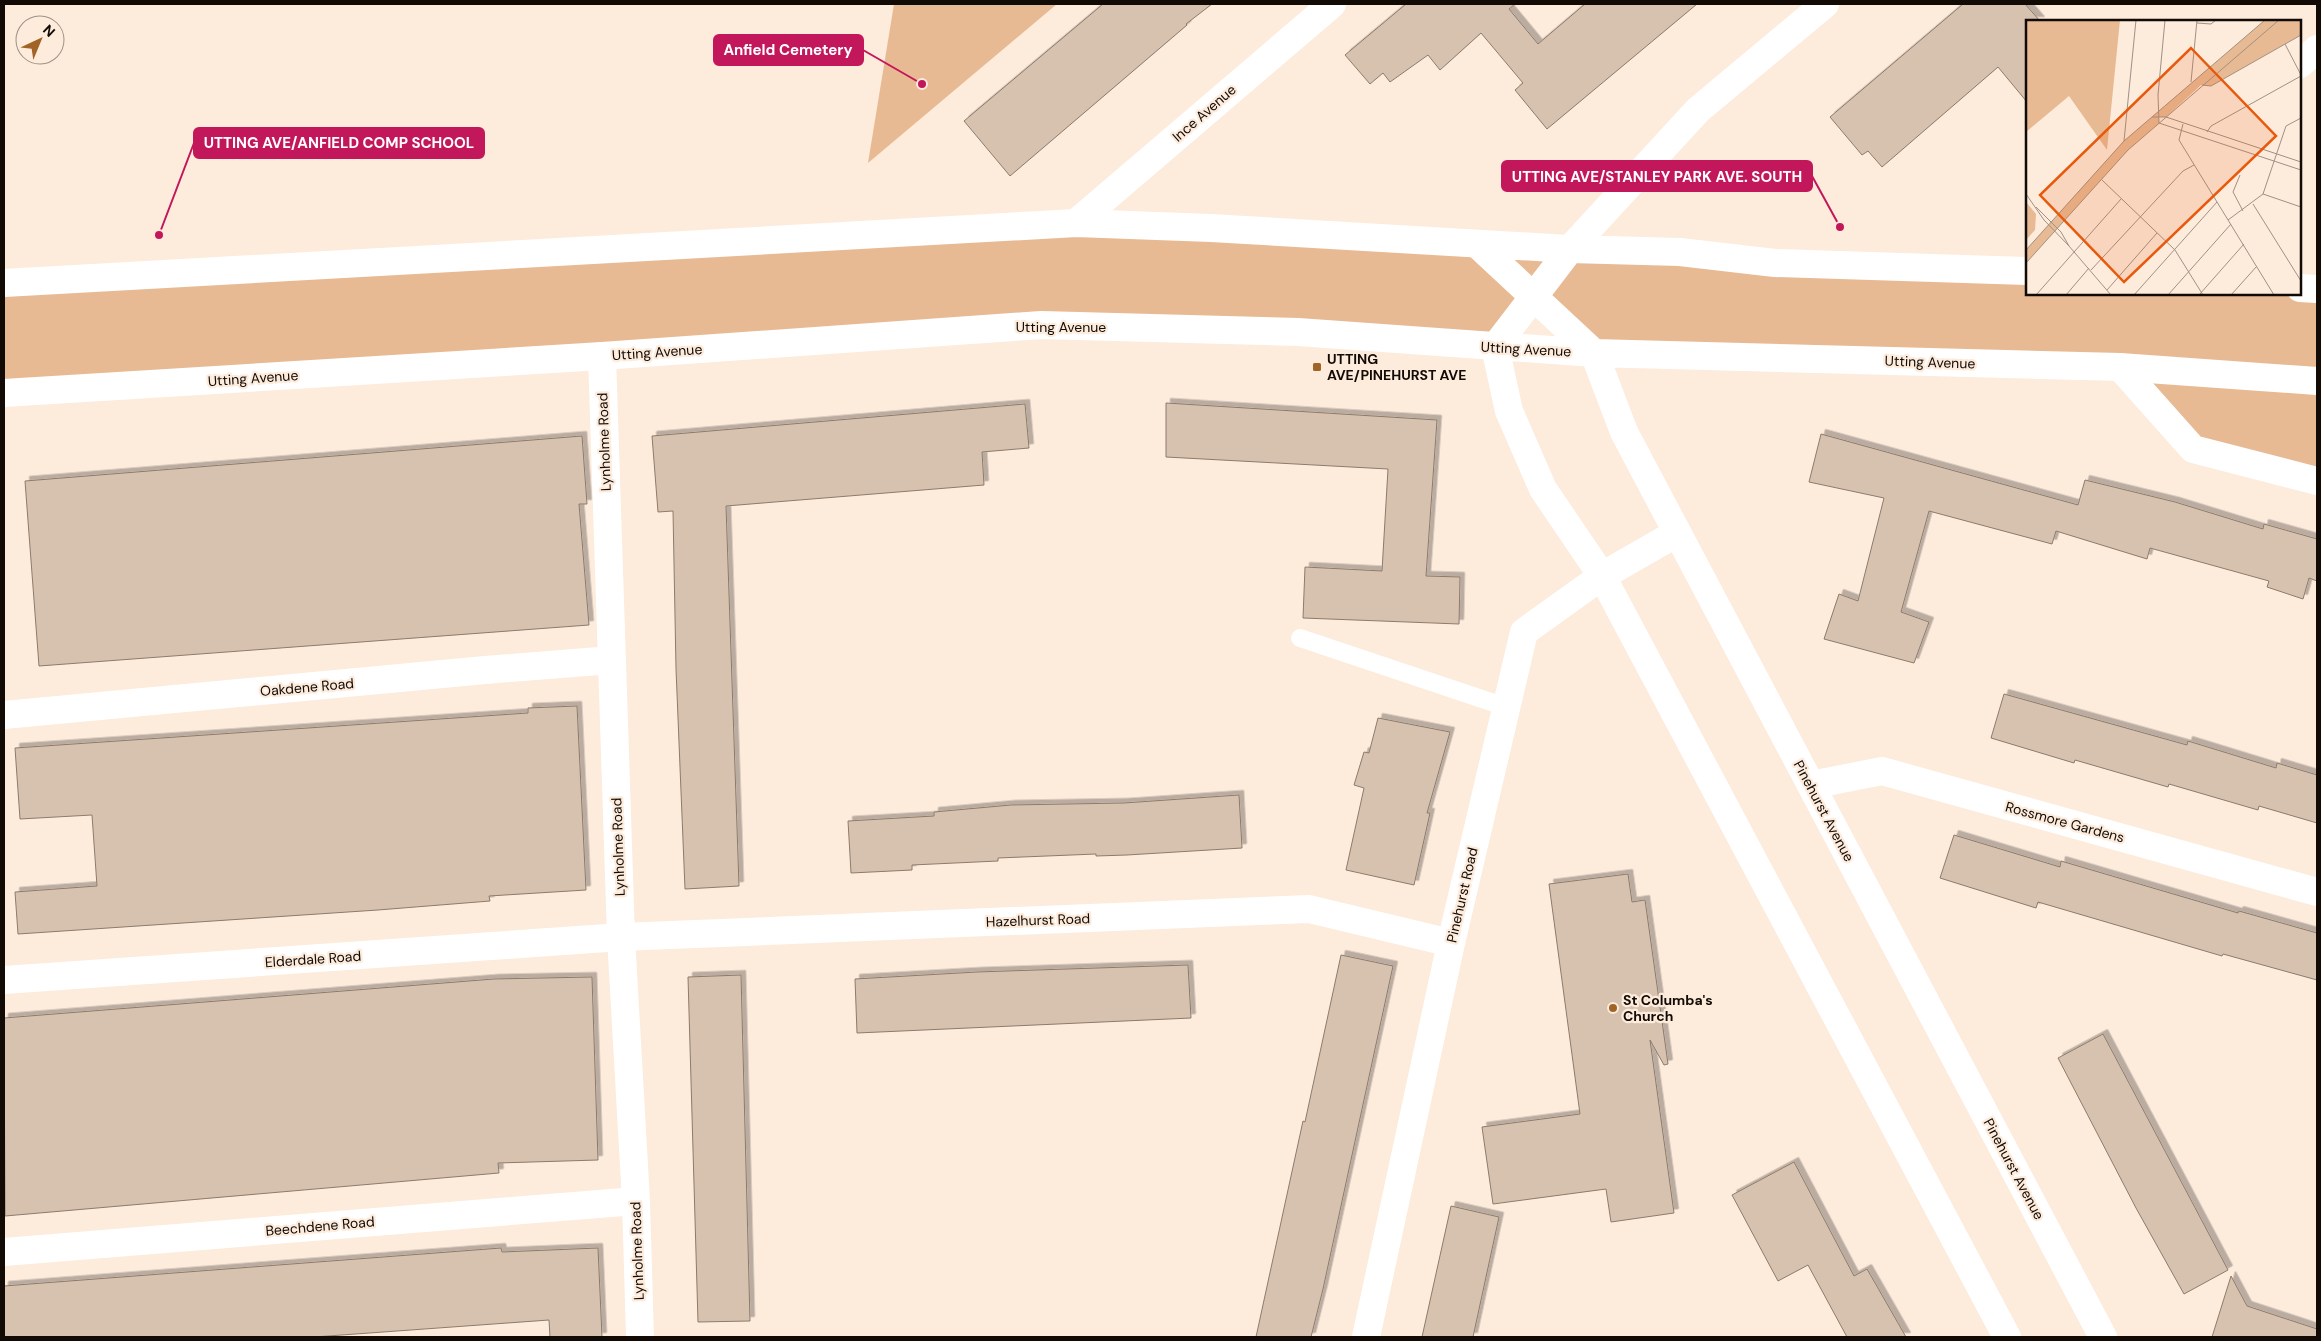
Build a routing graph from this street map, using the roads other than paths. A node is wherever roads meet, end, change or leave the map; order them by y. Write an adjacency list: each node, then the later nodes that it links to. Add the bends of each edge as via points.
1 (1332, 4): 5 (street, Ince Avenue)
2 (1825, 4): 7 (street, via 1698,110)
3 (2317, 49): 4 (street)
4 (2301, 63)
5 (1076, 223): 6 (street); 9 (street)
6 (1477, 244): 7 (street); 12 (street, Pinehurst Avenue)
7 (1570, 249): 8 (street, via 1680,252 1775,263); 12 (street)
8 (2026, 272)
9 (4, 283)
10 (2301, 288): 11 (street)
11 (2317, 289)
12 (1533, 297): 13 (street); 14 (street, Pinehurst Avenue)
13 (1495, 347): 14 (street, Utting Avenue); 15 (street, Utting Avenue, via 1298,332 1041,325); 21 (street, via 1509,411 1544,489)
14 (1594, 353): 16 (street, Utting Avenue); 20 (street, Pinehurst Avenue, via 1624,432)
15 (602, 356): 18 (street, Utting Avenue); 23 (street, Lynholme Road)
16 (2120, 367): 17 (street, Utting Avenue); 19 (street, via 2193,449)
17 (2317, 381)
18 (4, 393)
19 (2317, 481)
20 (1678, 533): 21 (street, Pinehurst Road); 26 (street, Pinehurst Avenue)
21 (1602, 576): 24 (street, Pinehurst Road, via 1524,632); 35 (street)
22 (1300, 638): 24 (lane)
23 (611, 660): 25 (street, Oakdene Road); 28 (street, Lynholme Road)
24 (1506, 707): 29 (street, Pinehurst Road)
25 (4, 715)
26 (1810, 785): 27 (street, Rossmore Gardens, via 1882,771); 36 (street, Pinehurst Avenue)
27 (2317, 892)
28 (621, 937): 29 (street, Hazelhurst Road, via 1309,909); 30 (street, Elderdale Road); 31 (street, Lynholme Road)
29 (1451, 943): 34 (street, Pinehurst Road)
30 (4, 980)
31 (636, 1201): 32 (street, Beechdene Road); 33 (street, Lynholme Road)
32 (4, 1252)
33 (640, 1337)
34 (1366, 1337)
35 (2007, 1337)
36 (2103, 1337)

